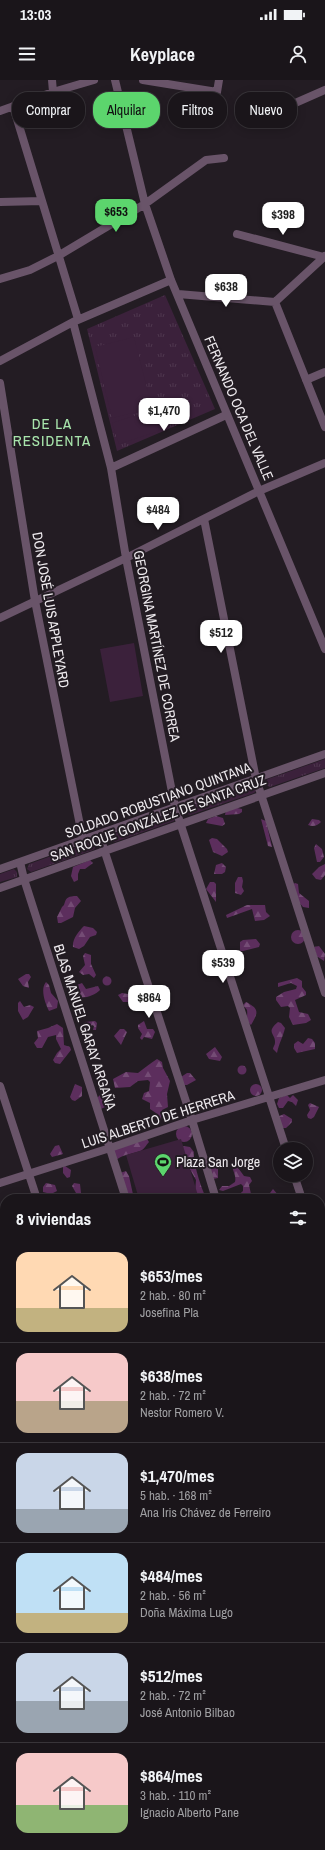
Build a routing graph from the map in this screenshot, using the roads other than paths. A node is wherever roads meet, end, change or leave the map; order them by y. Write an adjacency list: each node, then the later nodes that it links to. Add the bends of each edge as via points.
1 (52, 80): 7 (street)
2 (94, 80): 7 (street)
3 (115, 80): 15 (street, FERNANDO OCA DEL VALLE)
4 (143, 80): 5 (street, via 217,92)
5 (219, 80)
6 (325, 90): 8 (street)
7 (53, 92)
8 (297, 102)
9 (12, 106): 10 (street)
10 (0, 111)
11 (20, 128): 13 (street, GEORGINA MARTÍNEZ DE CORREA)
12 (224, 158): 15 (street, via 206,160)
13 (42, 201): 14 (street); 17 (street, GEORGINA MARTÍNEZ DE CORREA)
14 (0, 202)
15 (145, 204): 17 (street); 20 (street, FERNANDO OCA DEL VALLE)
16 (237, 234): 18 (street)
17 (58, 256): 19 (street, via 30,270); 23 (street, GEORGINA MARTÍNEZ DE CORREA)
18 (325, 256): 22 (street)
19 (0, 279)
20 (171, 280): 21 (street, FERNANDO OCA DEL VALLE); 23 (street)
21 (178, 294): 22 (street); 28 (street, FERNANDO OCA DEL VALLE)
22 (275, 302): 26 (street)
23 (75, 320): 24 (street); 31 (street, GEORGINA MARTÍNEZ DE CORREA)
24 (0, 361)
25 (325, 372): 26 (street)
26 (306, 380): 29 (street)
27 (0, 383): 35 (street, DON JOSÉ LUIS APPLEYARD)
28 (226, 415): 31 (street); 32 (street, FERNANDO OCA DEL VALLE)
29 (325, 427)
30 (325, 463): 32 (street)
31 (111, 468): 34 (street, GEORGINA MARTÍNEZ DE CORREA)
32 (260, 491): 33 (street); 37 (street, FERNANDO OCA DEL VALLE)
33 (204, 519): 34 (street); 40 (street)
34 (126, 558): 35 (street); 42 (street, GEORGINA MARTÍNEZ DE CORREA)
35 (35, 601): 36 (street); 45 (street, DON JOSÉ LUIS APPLEYARD)
36 (0, 618)
37 (325, 649)
38 (325, 754): 40 (street, SOLDADO ROBUSTIANO QUINTANA)
39 (325, 773): 41 (street, SAN ROQUE GONZÁLEZ DE SANTA CRUZ)
40 (257, 782): 41 (street); 42 (street, SOLDADO ROBUSTIANO QUINTANA)
41 (262, 795): 43 (street, SAN ROQUE GONZÁLEZ DE SANTA CRUZ); 51 (street)
42 (176, 810): 43 (street, GEORGINA MARTÍNEZ DE CORREA); 44 (street, SOLDADO ROBUSTIANO QUINTANA)
43 (181, 824): 46 (street, SAN ROQUE GONZÁLEZ DE SANTA CRUZ); 54 (street, GEORGINA MARTÍNEZ DE CORREA)
44 (99, 834): 45 (street, SOLDADO ROBUSTIANO QUINTANA); 46 (street)
45 (83, 840): 47 (street, SOLDADO ROBUSTIANO QUINTANA)
46 (105, 851): 49 (street, SAN ROQUE GONZÁLEZ DE SANTA CRUZ); 55 (street)
47 (20, 862): 48 (street, SOLDADO ROBUSTIANO QUINTANA); 49 (street, BLAS MANUEL GARAY ARGAÑA)
48 (0, 869)
49 (24, 879): 50 (street, SAN ROQUE GONZÁLEZ DE SANTA CRUZ); 57 (street, BLAS MANUEL GARAY ARGAÑA)
50 (0, 888)
51 (325, 993)
52 (325, 1080): 54 (street, LUIS ALBERTO DE HERRERA)
53 (0, 1086): 58 (street)
54 (270, 1098): 55 (street, LUIS ALBERTO DE HERRERA); 56 (street, GEORGINA MARTÍNEZ DE CORREA)
55 (192, 1120): 57 (street, LUIS ALBERTO DE HERRERA); 63 (street)
56 (284, 1142)
57 (110, 1148): 58 (street, LUIS ALBERTO DE HERRERA); 62 (street, BLAS MANUEL GARAY ARGAÑA)
58 (29, 1174): 60 (street, LUIS ALBERTO DE HERRERA); 61 (street)
59 (296, 1182): 64 (street)
60 (0, 1183)
61 (35, 1194)
62 (124, 1194)
63 (214, 1194)
64 (300, 1194)

